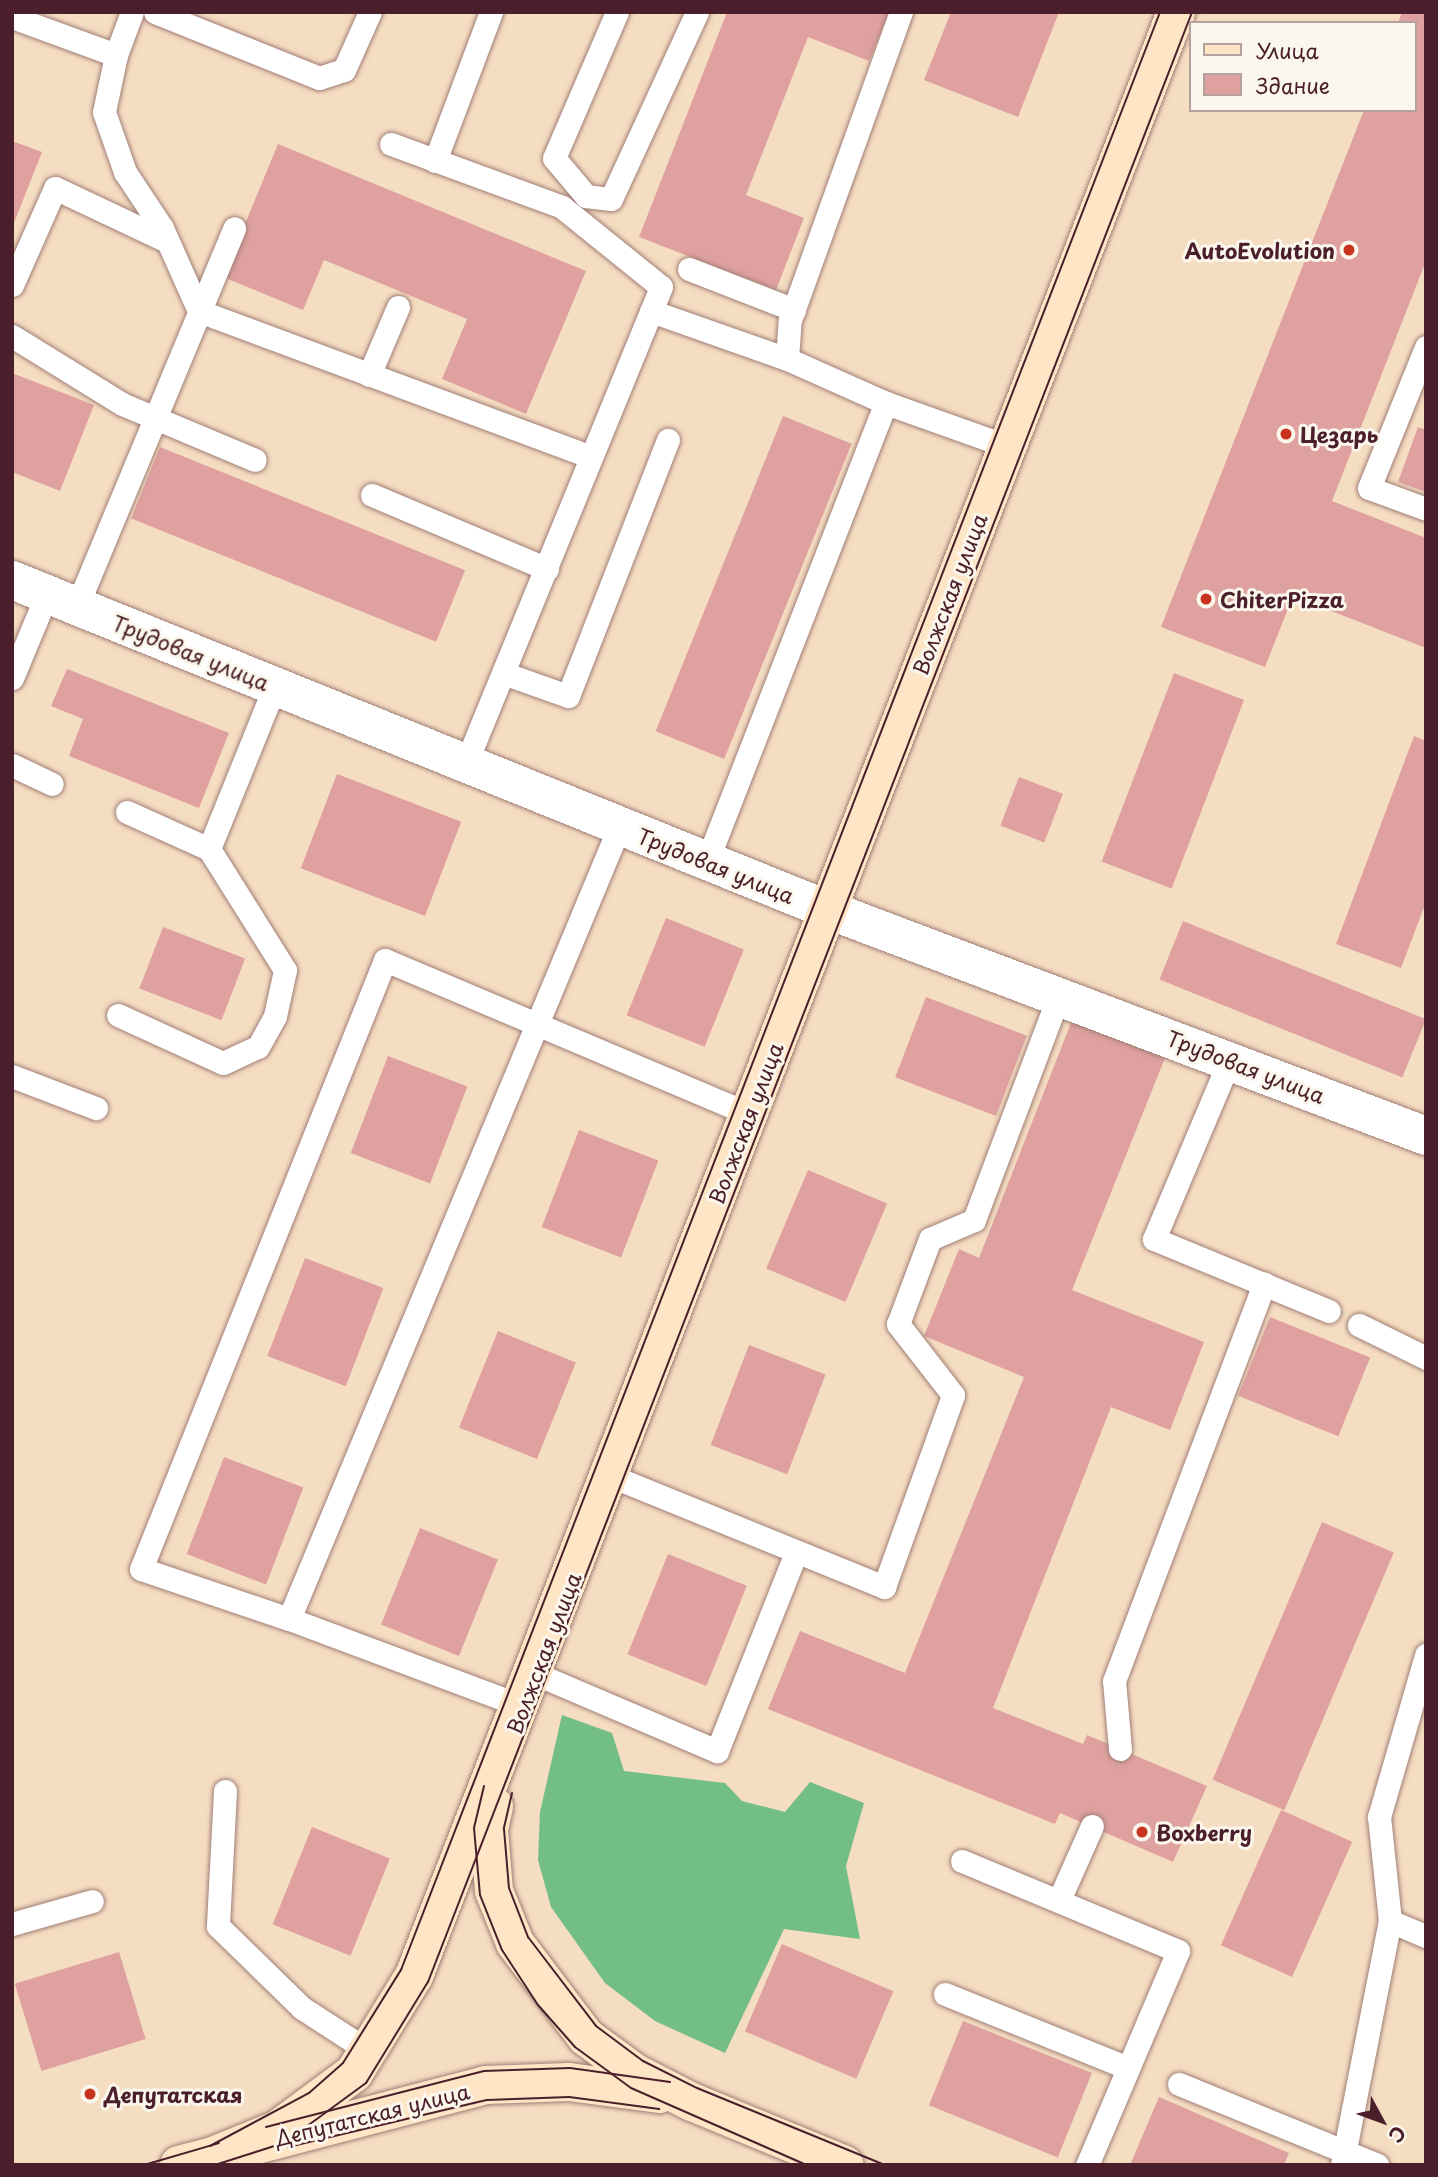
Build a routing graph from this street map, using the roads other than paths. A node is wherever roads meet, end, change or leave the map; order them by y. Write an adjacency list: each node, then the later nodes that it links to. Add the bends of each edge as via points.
1 (132, 12): 10 (lane)
2 (155, 12): 3 (lane, via 319,78 344,70)
3 (370, 12)
4 (491, 12): 12 (lane)
5 (617, 12): 6 (lane, via 554,158 586,196 611,200)
6 (697, 12)
7 (901, 12): 18 (lane)
8 (1176, 12): 28 (street, Волжская улица)
9 (12, 17): 10 (lane)
10 (116, 55): 14 (lane, via 104,112 125,172)
11 (391, 144): 12 (lane)
12 (435, 161): 19 (lane, via 573,214 661,287)
13 (234, 228): 20 (lane)
14 (167, 241): 16 (lane, via 55,188); 20 (lane)
15 (689, 269): 18 (lane)
16 (12, 285)
17 (398, 307): 24 (lane)
18 (794, 310): 23 (lane)
19 (651, 311): 23 (lane); 29 (lane)
20 (199, 312): 24 (lane); 26 (lane)
21 (12, 336): 26 (lane)
22 (1426, 347): 32 (lane, via 1370,488)
23 (787, 359): 25 (lane)
24 (369, 374): 29 (lane)
25 (886, 403): 28 (lane); 45 (lane)
26 (155, 418): 30 (lane); 35 (lane)
27 (668, 440): 36 (lane, via 568,696)
28 (1007, 446): 46 (street, Волжская улица)
29 (591, 457): 33 (lane)
30 (255, 460)
31 (372, 495): 33 (lane)
32 (1426, 509)
33 (547, 569): 36 (lane)
34 (12, 580): 35 (street, Трудовая улица)
35 (62, 600): 37 (lane); 38 (street, Трудовая улица)
36 (503, 673): 39 (lane)
37 (12, 678)
38 (275, 686): 39 (street, Трудовая улица); 44 (lane)
39 (466, 763): 43 (street, Трудовая улица)
40 (12, 765): 41 (lane)
41 (52, 784)
42 (127, 812): 44 (lane)
43 (620, 825): 45 (street, Трудовая улица); 49 (lane)
44 (209, 849): 48 (lane, via 285,970 275,1016 258,1047 223,1063)
45 (707, 861): 46 (street, Трудовая улица)
46 (826, 909): 47 (street, Трудовая улица); 53 (street, Волжская улица)
47 (1060, 993): 50 (street, Трудовая улица); 60 (lane, via 974,1220 930,1239 898,1324 953,1395 884,1587)
48 (118, 1015)
49 (536, 1026): 53 (lane); 61 (lane); 61 (lane, via 384,960 141,1569)
50 (1230, 1059): 54 (street, Трудовая улица); 55 (lane, via 1154,1239)
51 (12, 1076): 52 (lane)
52 (96, 1108)
53 (748, 1113): 59 (street, Волжская улица)
54 (1426, 1136)
55 (1264, 1283): 56 (lane); 65 (lane, via 1114,1681)
56 (1329, 1311)
57 (1359, 1325): 58 (lane)
58 (1426, 1358)
59 (611, 1476): 60 (lane); 63 (street, Волжская улица)
60 (795, 1555): 63 (lane, via 718,1751)
61 (289, 1619): 63 (lane)
62 (1426, 1654): 71 (lane, via 1378,1817)
63 (528, 1690): 64 (street, Волжская улица)
64 (507, 1746): 75 (street, Волжская улица, via 414,1976); 78 (street, Депутатская улица, via 489,1830 494,1891 515,1943 586,2037 635,2073)
65 (1120, 1749)
66 (225, 1791): 75 (lane, via 218,1926 302,2008)
67 (1091, 1826): 69 (lane)
68 (962, 1861): 69 (lane)
69 (1059, 1899): 76 (lane, via 1178,1951)
70 (92, 1901): 72 (lane)
71 (1390, 1921): 73 (lane); 80 (lane)
72 (12, 1924)
73 (1426, 1936)
74 (945, 1994): 76 (lane)
75 (370, 2052): 79 (street, Волжская улица, via 318,2105 277,2130)
76 (1128, 2068): 83 (lane)
77 (1179, 2084): 80 (lane)
78 (692, 2102): 79 (street, Депутатская улица, via 569,2082 486,2085); 82 (street, Депутатская улица)
79 (215, 2154): 81 (street, Депутатская улица)
80 (1345, 2159): 84 (lane)
81 (179, 2165)
82 (845, 2165)
83 (1087, 2165)
84 (1377, 2165)

